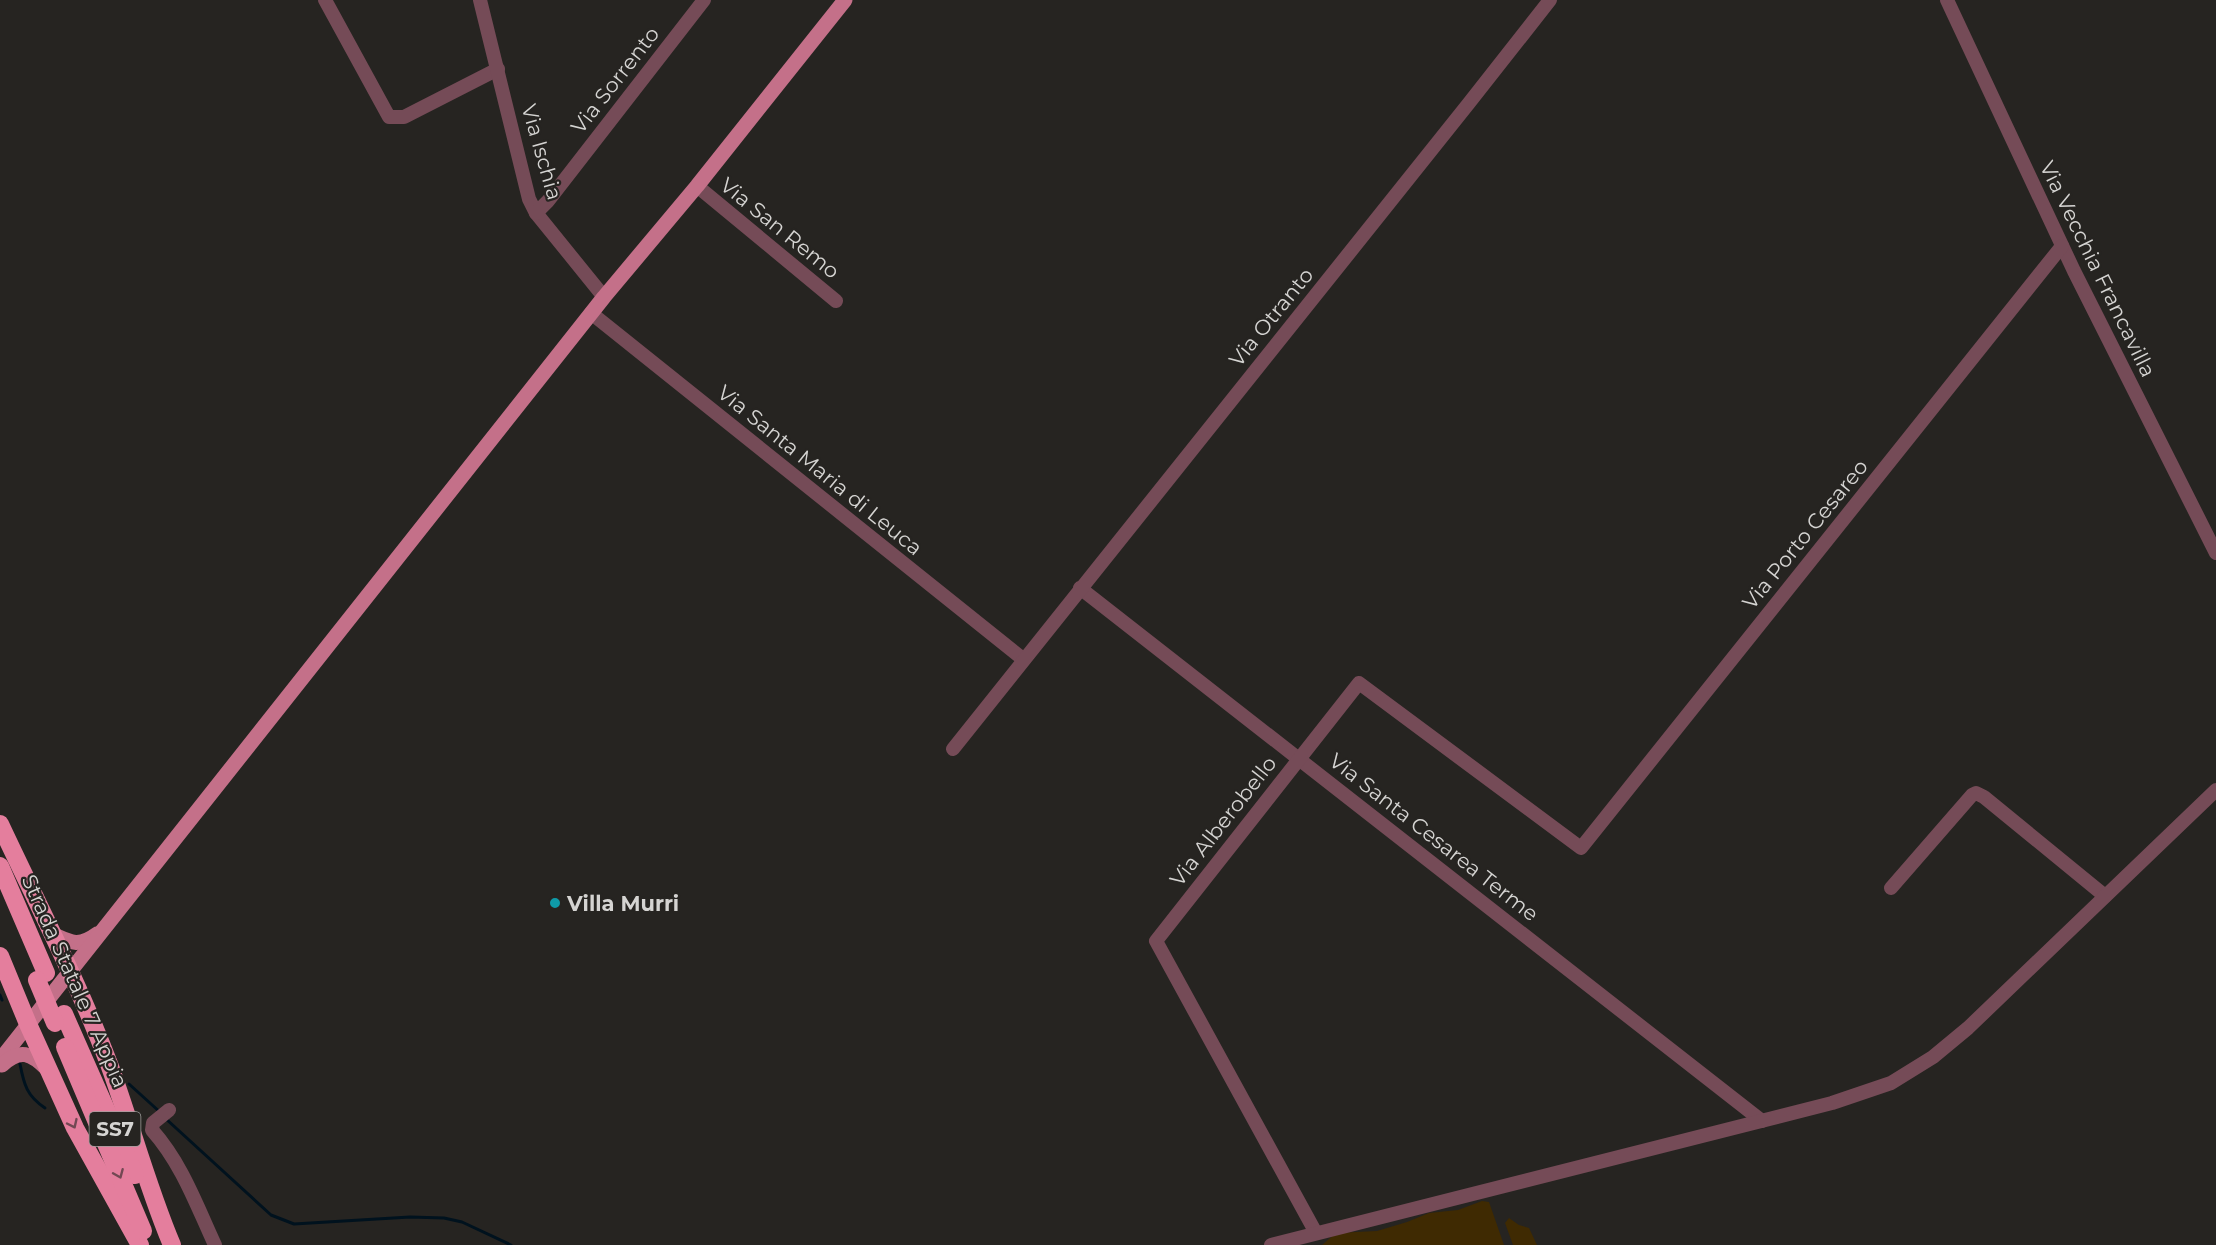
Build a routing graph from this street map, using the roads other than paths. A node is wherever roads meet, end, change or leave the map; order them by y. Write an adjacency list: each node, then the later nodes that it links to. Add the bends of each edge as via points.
1 (325, 0): 7 (street, via 389,117 404,117)
2 (480, 0): 7 (street, Via Ischia)
3 (704, 0): 9 (street, Via Sorrento)
4 (845, 0): 8 (main road)
5 (1550, 0): 15 (street, Via Otranto)
6 (1947, 0): 10 (street, Via Vecchia Francavilla)
7 (498, 69): 9 (street, Via Ischia, via 518,159)
8 (697, 186): 11 (main road); 12 (street, Via San Remo)
9 (536, 213): 11 (street, Via Ischia)
10 (2062, 246): 14 (street, Via Vecchia Francavilla); 21 (street, Via Porto Cesareo)
11 (604, 297): 13 (main road)
12 (837, 301)
13 (591, 314): 16 (street, Via Santa Maria di Leuca); 26 (main road)
14 (2216, 553)
15 (1080, 588): 16 (street, Via Otranto); 18 (street, Via Santa Cesarea Terme)
16 (1023, 659): 17 (street, Via Otranto)
17 (953, 749)
18 (1299, 758): 21 (street, Via Alberobello, via 1359,683); 37 (street, Via Santa Cesarea Terme); 38 (street, Via Alberobello, via 1156,941)
19 (2216, 790): 25 (street)
20 (0, 824): 27 (highway)
21 (1581, 848)
22 (0, 866): 30 (highway, Strada Statale 7 Appia / SS7)
23 (1891, 888): 25 (street, via 1976,793)
24 (0, 894): 30 (highway, Strada Statale 7 Appia / SS7)
25 (2105, 896): 37 (street, via 1933,1057 1891,1083)
26 (104, 929): 27 (main road, via 92,938 71,943); 29 (main road)
27 (51, 934): 29 (highway)
28 (0, 956): 32 (highway)
29 (69, 973): 32 (main road); 42 (highway, via 108,1063 155,1206)
30 (41, 976): 31 (highway, Strada Statale 7 Appia / SS7)
31 (60, 1018): 40 (highway, Strada Statale 7 Appia / SS7, one-way to 40); 41 (highway, Strada Statale 7 Appia / SS7)
32 (28, 1024): 33 (main road); 35 (highway)
33 (0, 1060)
34 (0, 1067): 35 (main road, via 10,1057 21,1054 33,1056)
35 (49, 1071): 39 (highway, one-way to 39, via 75,1128)
36 (169, 1110): 43 (street, via 153,1123 152,1130 180,1167)
37 (1762, 1121): 38 (street)
38 (1316, 1233): 44 (street)
39 (140, 1245)
40 (149, 1245)
41 (166, 1245)
42 (172, 1245)
43 (214, 1245)
44 (1271, 1245)

